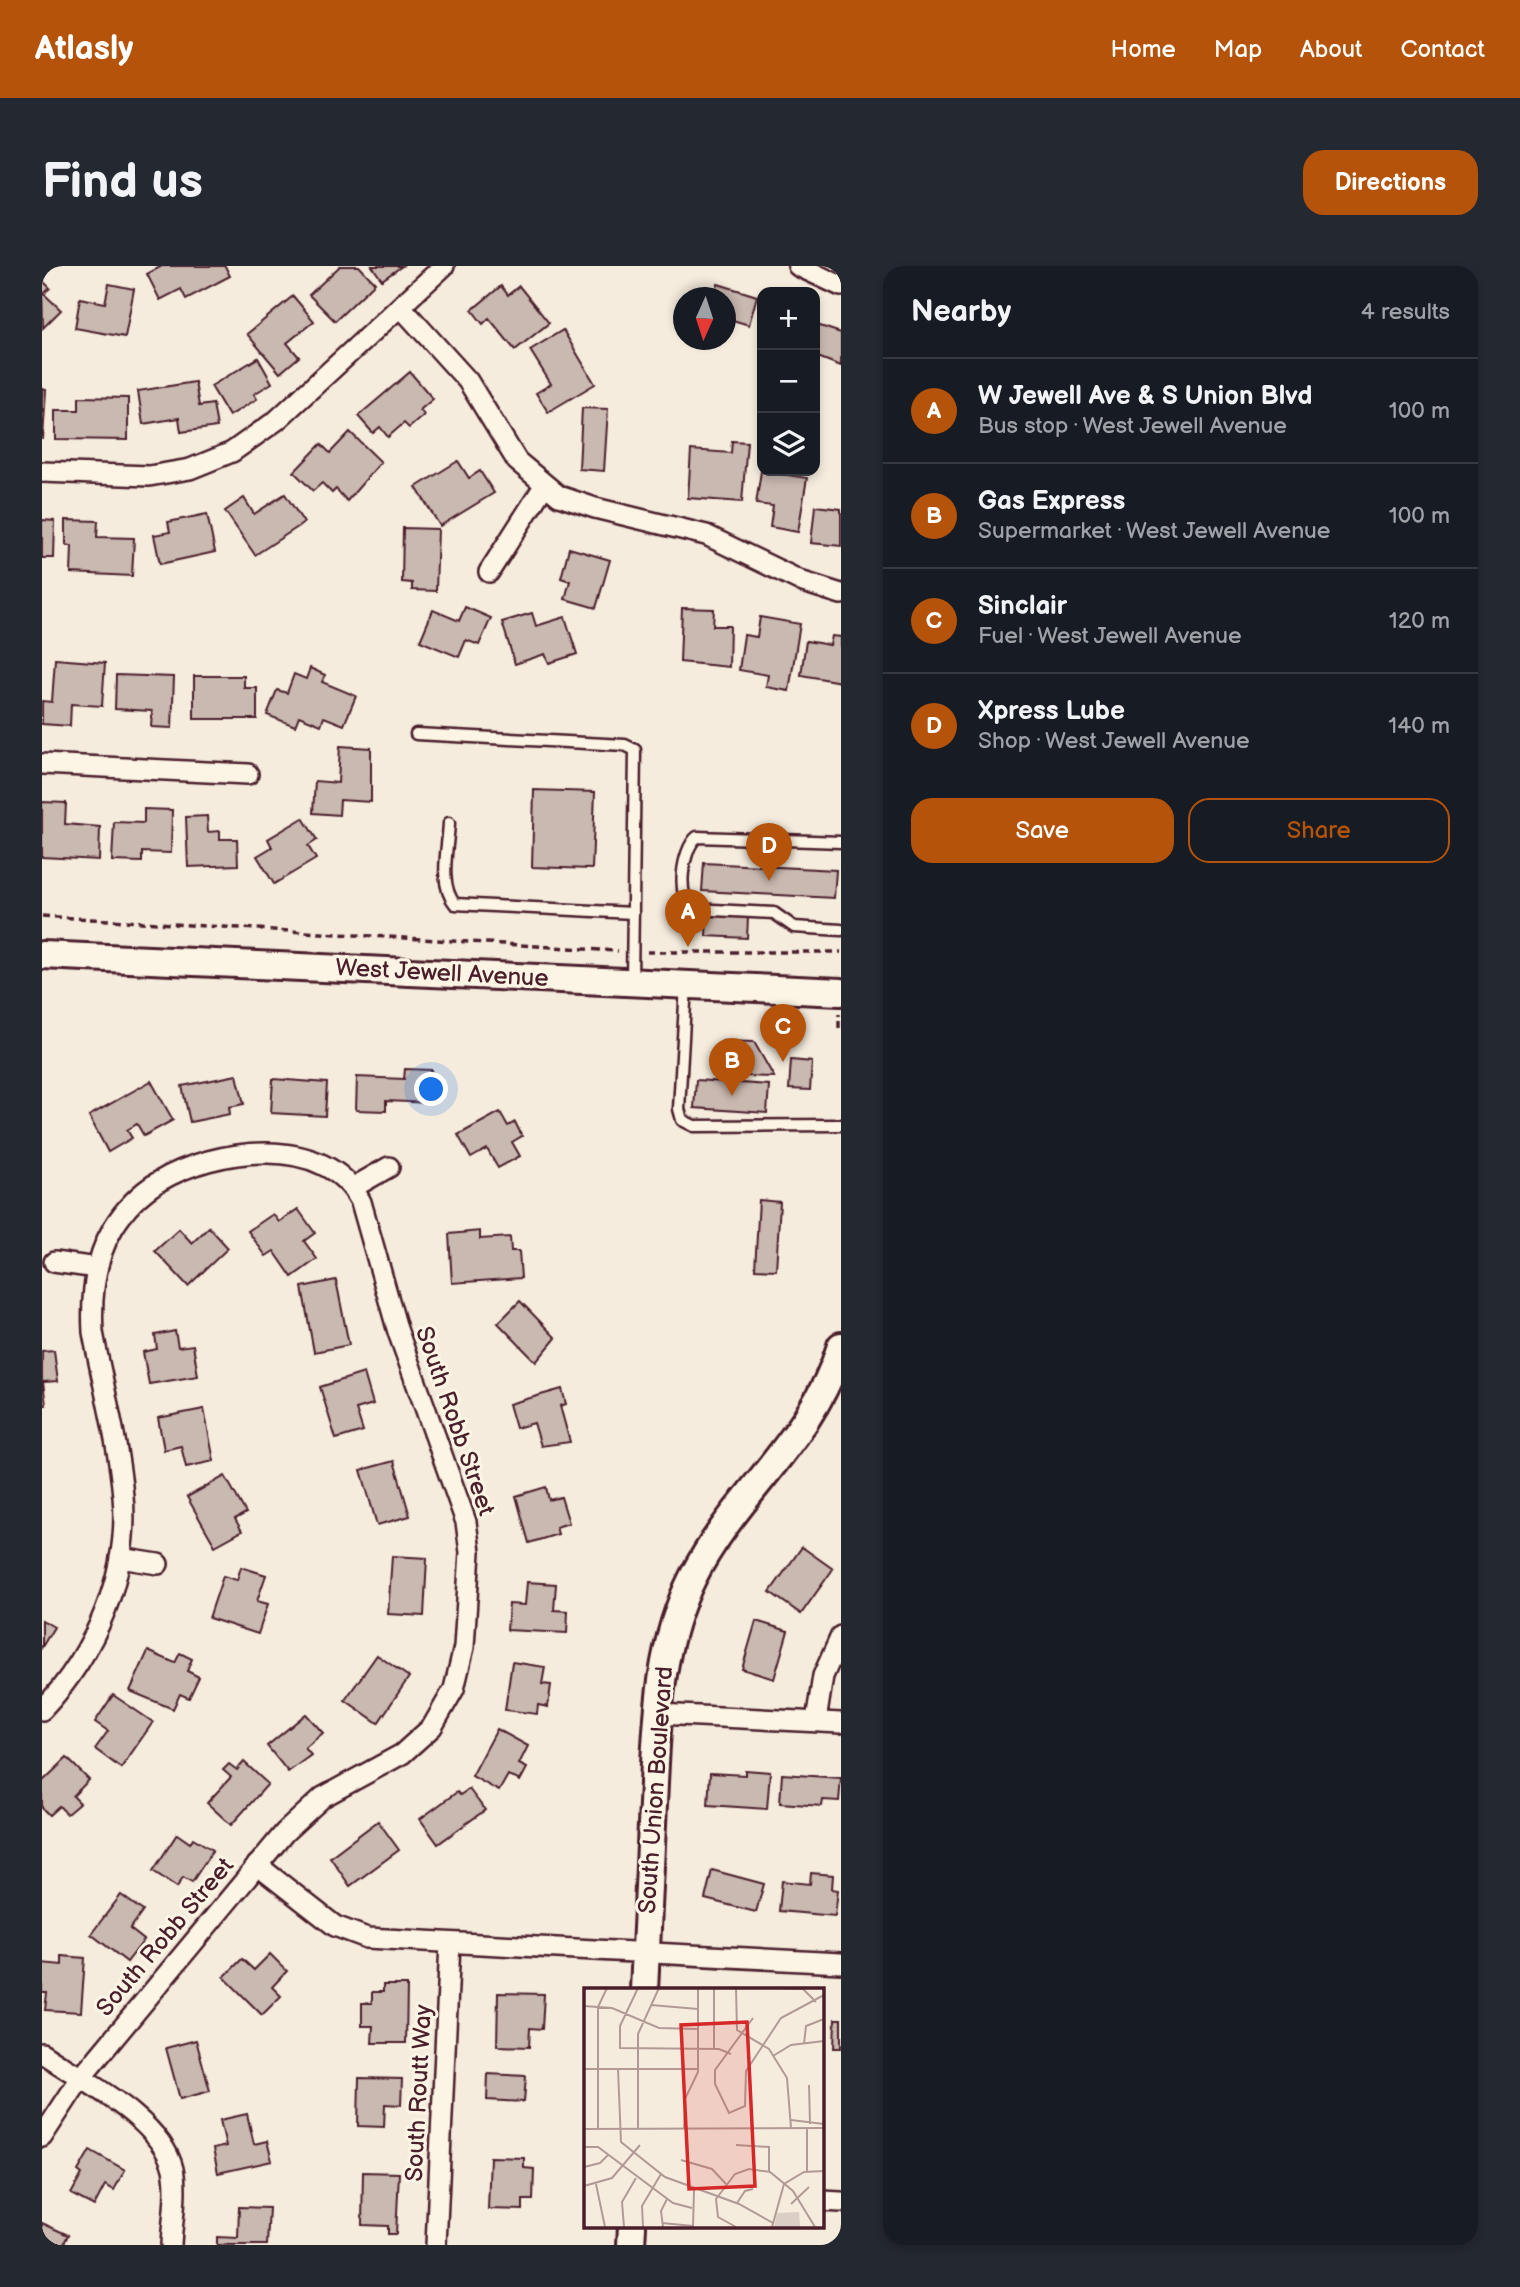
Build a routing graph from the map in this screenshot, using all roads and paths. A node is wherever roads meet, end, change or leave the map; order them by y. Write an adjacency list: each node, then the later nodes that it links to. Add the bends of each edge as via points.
1 (444, 266): 4 (street)
2 (798, 266): 3 (street)
3 (841, 286)
4 (401, 307): 5 (street, via 277,420 232,452 190,468 149,476); 6 (street, via 468,381 510,452)
5 (42, 472)
6 (544, 486): 7 (street); 8 (street, via 575,503 706,536 803,582)
7 (489, 572)
8 (841, 594)
9 (416, 734): 14 (lane, via 625,745 635,750)
10 (42, 764): 11 (street)
11 (248, 774)
12 (449, 823): 14 (lane, via 446,882 447,895 455,904)
13 (841, 842): 16 (lane, via 697,837 685,855 683,898 694,909 775,913 794,927)
14 (633, 913): 17 (lane)
15 (42, 916): 17 (path)
16 (841, 930)
17 (632, 952): 18 (path); 20 (lane)
18 (841, 952)
19 (42, 955): 20 (main road, West Jewell Avenue)
20 (632, 982): 21 (main road, West Jewell Avenue)
21 (686, 984): 22 (main road, West Jewell Avenue); 23 (lane, via 678,1109 682,1120 694,1126)
22 (841, 992)
23 (841, 1125)
24 (389, 1167): 25 (street)
25 (354, 1187): 27 (street, via 326,1167 280,1155 241,1155 197,1164 141,1195 113,1229); 36 (street, South Robb Street, via 369,1223 401,1343 467,1522 470,1552 464,1647 454,1689 432,1727 402,1754 323,1797)
26 (54, 1262): 27 (street)
27 (97, 1268): 29 (street, via 93,1332 123,1497)
28 (841, 1346): 33 (main road, South Union Boulevard, via 807,1421 724,1528 693,1577 665,1652)
29 (120, 1558): 30 (street); 32 (street, via 105,1611 85,1655)
30 (158, 1564)
31 (841, 1636): 34 (street, via 823,1676)
32 (42, 1710)
33 (658, 1714): 34 (street); 38 (main road, South Union Boulevard)
34 (816, 1721): 35 (street)
35 (841, 1723)
36 (257, 1865): 37 (street, via 350,1934); 42 (street, South Robb Street)
37 (450, 1943): 38 (street); 45 (street, South Routt Way)
38 (646, 1952): 39 (street); 40 (main road, South Union Boulevard)
39 (841, 1962)
40 (644, 1988)
41 (42, 2053): 42 (street)
42 (80, 2079): 43 (street, South Robb Street); 44 (street, via 136,2117 165,2150 174,2171)
43 (42, 2137)
44 (171, 2245)
45 (436, 2245)

